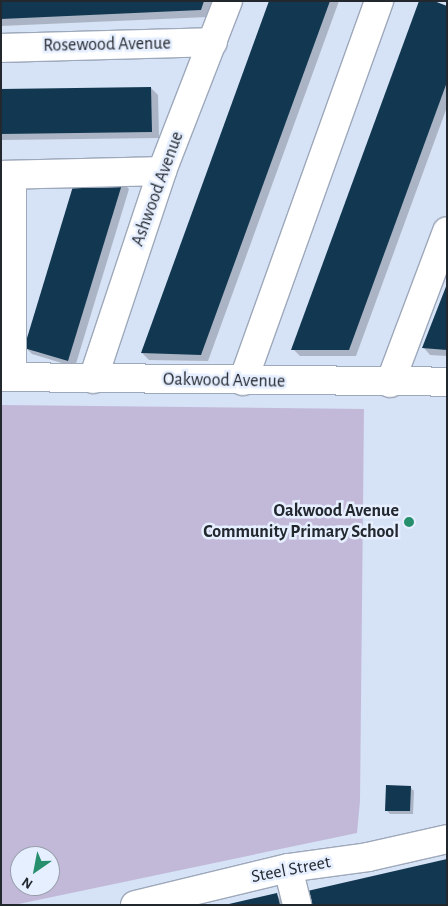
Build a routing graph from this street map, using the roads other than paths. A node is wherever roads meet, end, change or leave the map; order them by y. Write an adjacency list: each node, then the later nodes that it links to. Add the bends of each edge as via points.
1 (228, 1): 3 (street, Ashwood Avenue)
2 (379, 1): 10 (street)
3 (213, 42): 4 (street, Rosewood Avenue); 5 (street, Ashwood Avenue)
4 (1, 48)
5 (162, 171): 6 (street); 9 (street, Ashwood Avenue)
6 (7, 175): 8 (street)
7 (447, 231): 12 (street)
8 (7, 377): 9 (street, Oakwood Avenue)
9 (93, 378): 10 (street, Oakwood Avenue)
10 (242, 381): 12 (street, Oakwood Avenue)
11 (447, 382): 12 (street, Oakwood Avenue)
12 (390, 383)
13 (447, 839): 14 (street, Steel Street, via 368,857)
14 (288, 868): 15 (street, Steel Street); 16 (street)
15 (135, 905)
16 (297, 905)

